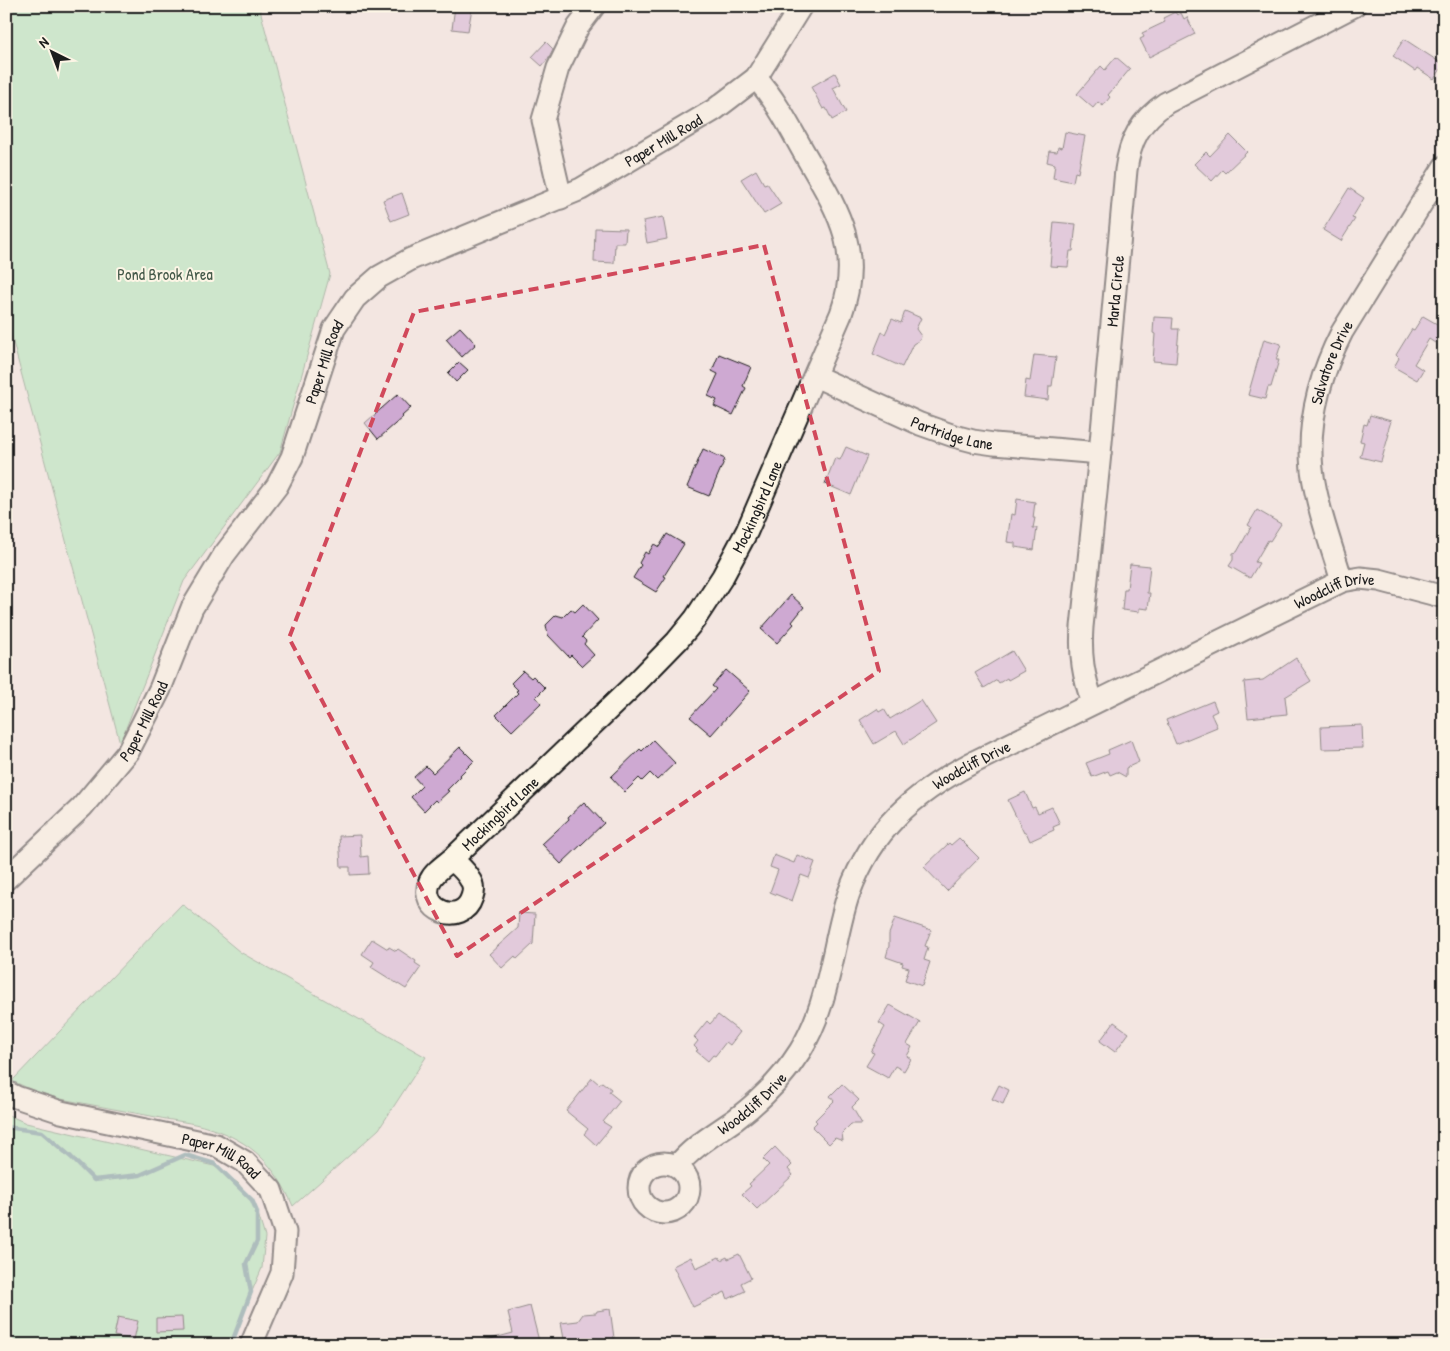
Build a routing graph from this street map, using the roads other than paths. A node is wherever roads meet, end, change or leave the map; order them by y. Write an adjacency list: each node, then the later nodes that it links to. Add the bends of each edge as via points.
1 (594, 6): 6 (street, via 578,27 558,68 543,120)
2 (801, 6): 4 (street, Paper Mill Road)
3 (1354, 6): 8 (street, Marla Circle, via 1166,103 1155,110 1139,129 1128,155 1126,170)
4 (756, 78): 6 (street, Paper Mill Road, via 714,110); 7 (street, Mockingbird Lane, via 775,102 830,199 848,248 850,275 846,301)
5 (1444, 167): 9 (street, Salvatore Drive, via 1342,332 1318,391 1311,448 1312,469)
6 (561, 198): 13 (street, Paper Mill Road, via 411,259 379,278 355,298 334,329 292,457 277,486 224,555 192,608 160,690 128,752 82,807)
7 (815, 376): 8 (street, Partridge Lane, via 954,436 994,444); 12 (street, Mockingbird Lane, via 740,546 695,618 637,682)
8 (1100, 453): 11 (street, Marla Circle, via 1081,645 1083,672)
9 (1342, 581): 10 (street, Woodcliff Drive, via 1360,578 1379,580); 11 (street, Woodcliff Drive)
10 (1444, 597)
11 (1093, 704): 15 (street, Woodcliff Drive, via 953,773 895,817 855,877 825,994 818,1016 801,1048 780,1078 752,1107 692,1150)
12 (452, 859)
13 (6, 879)
14 (6, 1092): 16 (street, Paper Mill Road, via 62,1112 216,1145 245,1162 271,1190 285,1232 282,1274)
15 (677, 1166)
16 (251, 1345)

